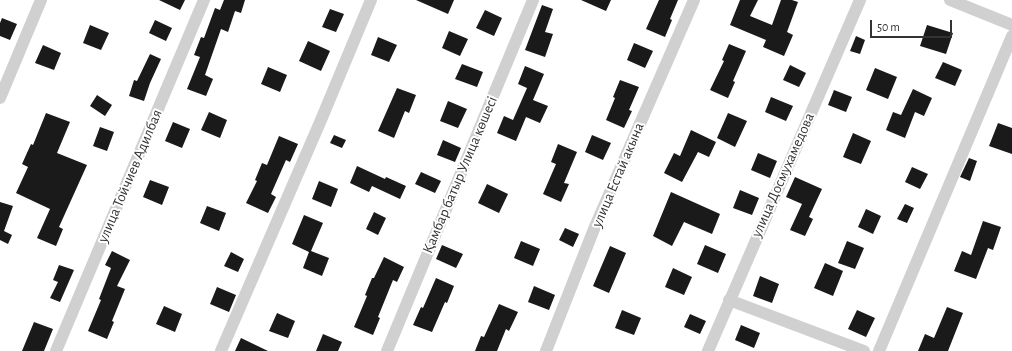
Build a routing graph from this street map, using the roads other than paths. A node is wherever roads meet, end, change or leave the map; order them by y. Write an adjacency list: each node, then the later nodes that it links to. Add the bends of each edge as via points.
1 (41, 0): 10 (street)
2 (204, 0): 12 (street, улица Тойчиев Адилбая)
3 (371, 0): 13 (street)
4 (533, 0): 14 (street, Қамбар батыр Улица көшесі)
5 (694, 0): 15 (street, улица Естай акына, via 594,229)
6 (860, 0): 11 (street, улица Досмухамедова)
7 (950, 0): 8 (street)
8 (1012, 25)
9 (1012, 36): 18 (street)
10 (0, 98)
11 (729, 300): 16 (street, улица Досмухамедова); 17 (street)
12 (56, 351)
13 (221, 351)
14 (387, 351)
15 (546, 351)
16 (708, 351)
17 (864, 351)
18 (879, 351)

